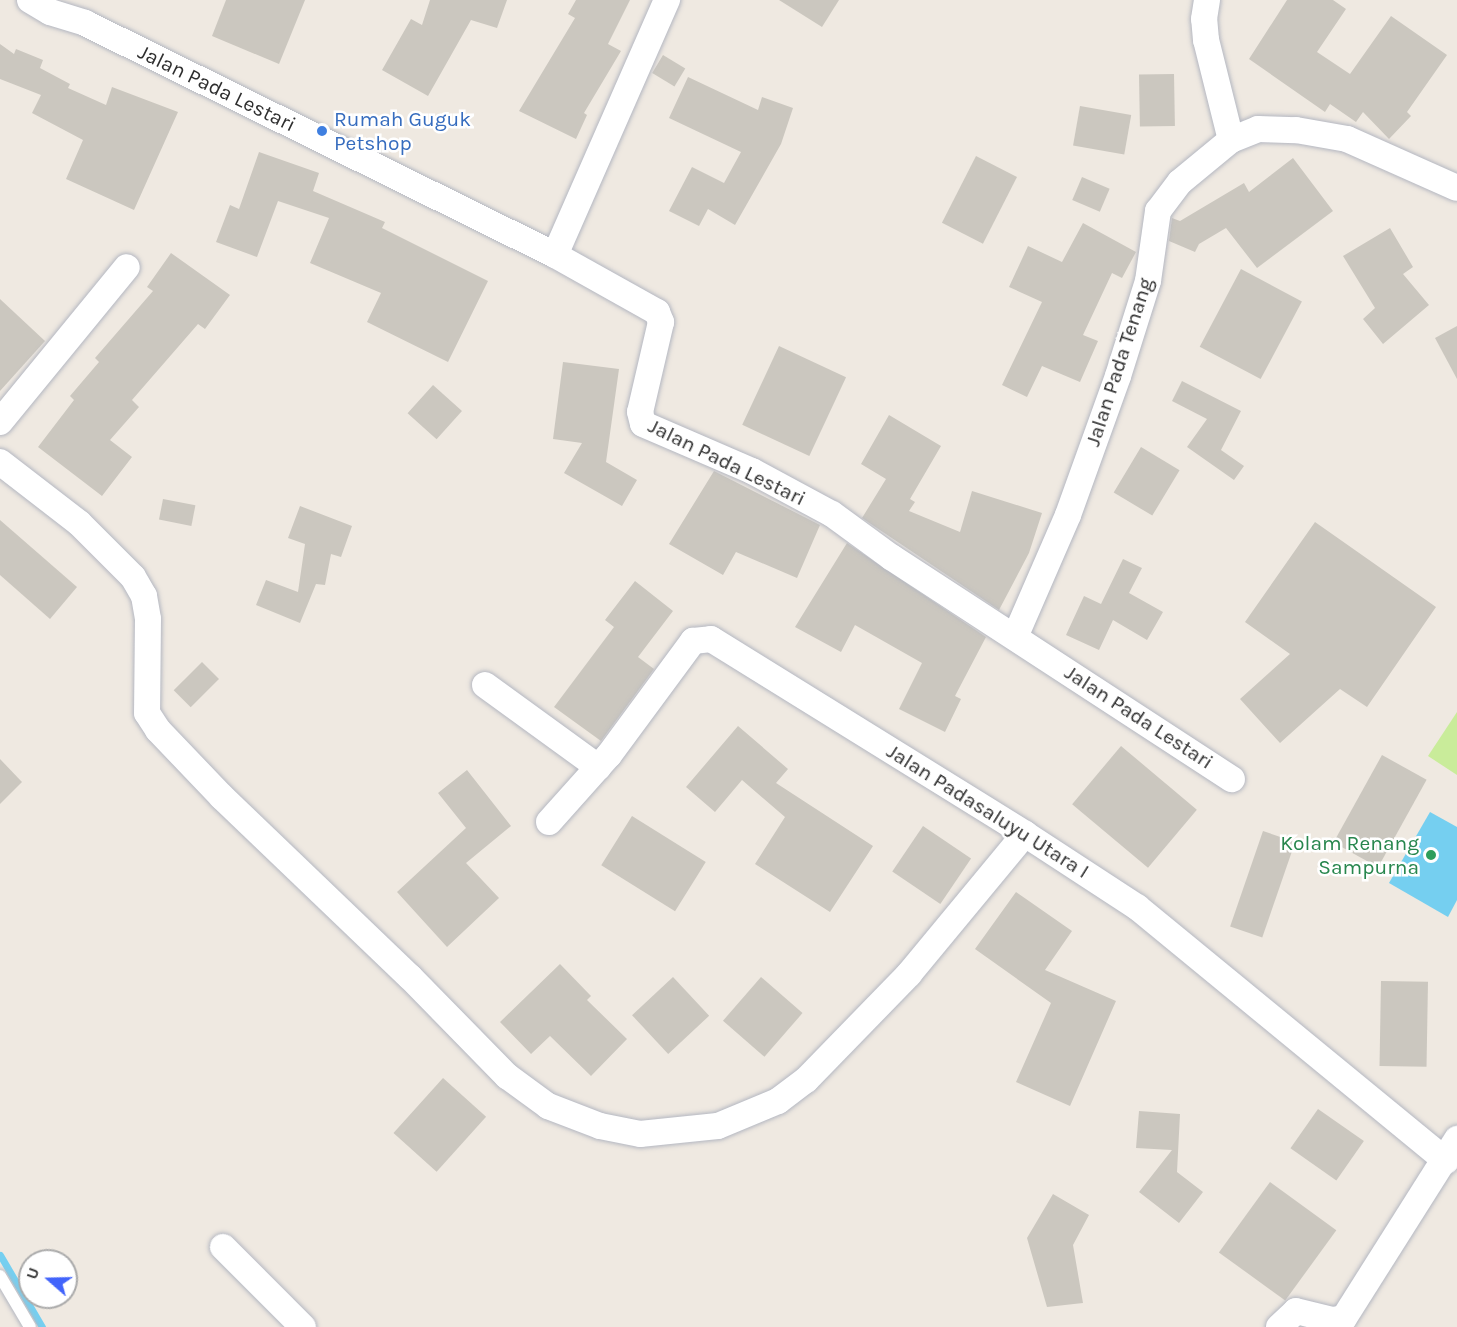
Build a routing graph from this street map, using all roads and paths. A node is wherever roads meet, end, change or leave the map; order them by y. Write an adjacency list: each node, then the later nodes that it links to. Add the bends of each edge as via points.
1 (667, 0): 6 (street)
2 (1207, 0): 4 (street, via 1206,40)
3 (40, 6): 6 (street, Jalan Pada Lestari, via 85,23)
4 (1231, 140): 5 (street, Jalan Pada Tenang, via 1258,129 1296,130 1347,139); 10 (street, Jalan Pada Tenang, via 1180,182 1158,210 1148,281 1118,376 1068,515)
5 (1457, 188)
6 (555, 255): 10 (street, Jalan Pada Lestari, via 660,315 640,412 643,424 752,471 832,514)
7 (127, 267): 8 (street)
8 (0, 422)
9 (0, 462): 15 (street, via 79,523 133,577 144,596 148,619 146,703 154,725 222,797 410,977 519,1088 548,1106 600,1126 640,1134 718,1126 778,1101 806,1080 909,974)
10 (1015, 637): 13 (street, Jalan Pada Lestari)
11 (485, 685): 12 (street)
12 (598, 767): 14 (street, Jalan Padasaluyu Utara I); 15 (street, Jalan Padasaluyu Utara I, via 693,642 703,638 723,644)
13 (1232, 779)
14 (549, 822)
15 (1025, 834): 16 (street, Jalan Padasaluyu Utara I, via 1137,907)
16 (1451, 1150): 21 (street, via 1344,1318 1333,1320 1296,1311)
17 (224, 1247): 20 (street)
18 (0, 1276): 19 (lane)
19 (30, 1327)
20 (303, 1327)
21 (1279, 1327)

